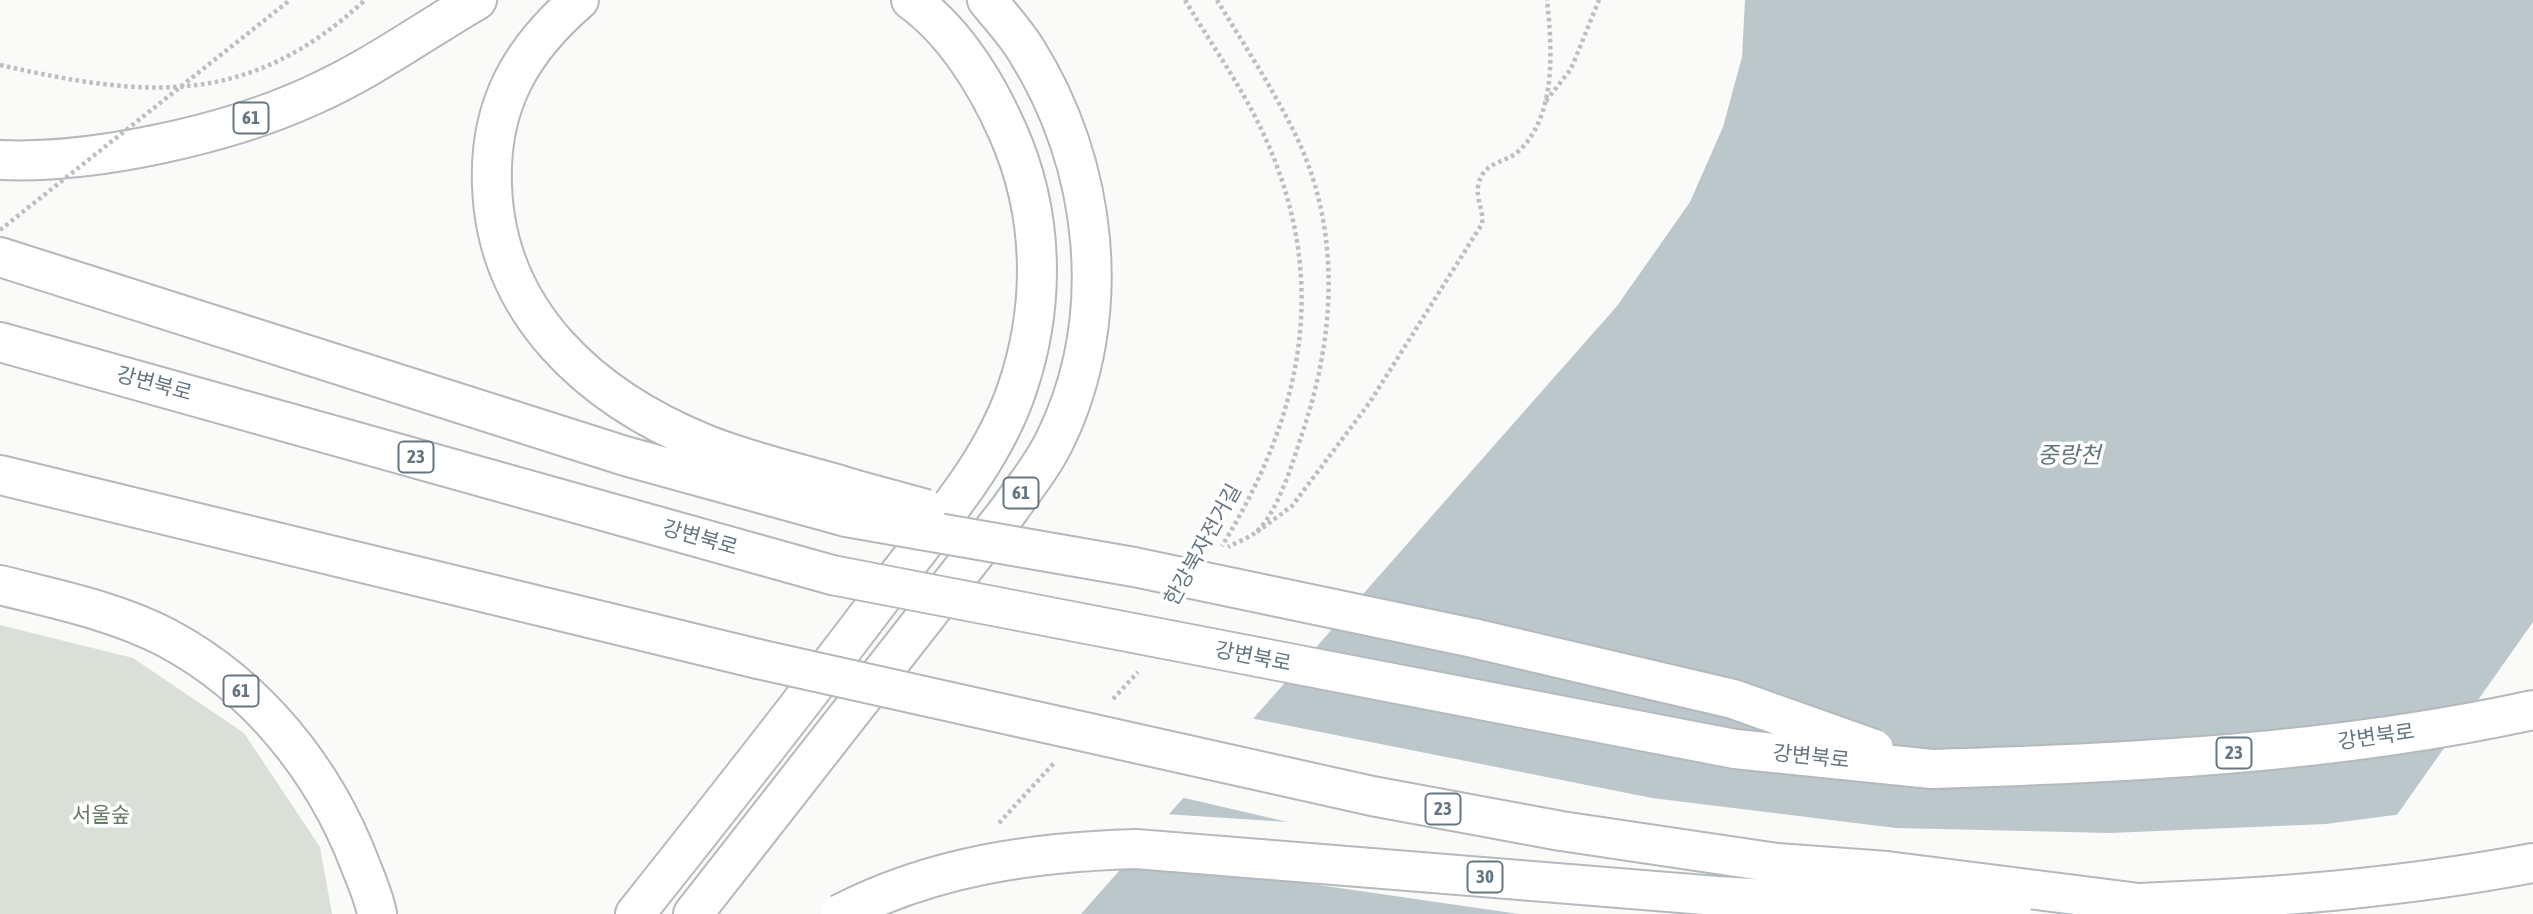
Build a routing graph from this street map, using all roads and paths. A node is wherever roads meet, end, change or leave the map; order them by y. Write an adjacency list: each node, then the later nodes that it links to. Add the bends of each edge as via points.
1 (290, 0): 14 (path, bridge)
2 (365, 0): 11 (path, via 327,32 276,64 219,83 164,88)
3 (477, 0): 13 (highway, 61, via 350,77 267,113 127,148)
4 (579, 0): 18 (highway, via 535,44 503,100 494,128 492,192 505,260 516,289 556,345 634,409 707,445)
5 (911, 0): 30 (highway, via 952,41 979,77 1013,144 1024,180 1034,228 1037,285 1035,319 1020,380 999,430 957,497 794,714)
6 (987, 0): 31 (highway, 61, via 1026,50 1065,128 1078,168 1093,284 1089,327 1069,405 1056,439 1009,510)
7 (1185, 0): 19 (path, 한강북자전거길, via 1248,104 1275,158 1295,219 1304,287 1300,344 1284,410 1248,504 1218,552)
8 (1217, 0): 19 (path, via 1297,138 1320,206 1329,267 1319,378 1291,471)
9 (1547, 0): 12 (path)
10 (1599, 0): 12 (path, via 1571,69)
11 (0, 65)
12 (1546, 101): 19 (path, via 1520,151 1496,161 1482,177 1478,187 1482,224 1370,402 1292,506)
13 (0, 160)
14 (0, 230)
15 (0, 257): 18 (highway, via 625,456)
16 (0, 342): 25 (highway, 강변북로 / 23, bridge, via 832,575 1735,749)
17 (0, 475): 28 (highway, 23, bridge, via 758,659 1371,796 1750,859)
18 (849, 503): 25 (highway, bridge, via 1733,699)
19 (1257, 531)
20 (0, 585): 29 (highway, 61, via 107,615 166,638 221,673 272,718 314,772 348,834)
21 (1147, 662): 22 (path)
22 (1110, 702)
23 (2533, 709): 25 (highway, 강변북로 / 23, via 2468,724 2315,745 2137,763)
24 (1064, 753): 26 (path)
25 (1932, 769)
26 (990, 833)
27 (2533, 863): 28 (highway, 23, via 2388,886)
28 (2139, 903): 32 (highway, 30, bridge, via 1915,907 1136,849 1061,851 991,862 913,882)
29 (377, 914)
30 (635, 914)
31 (693, 914)
32 (840, 914)

